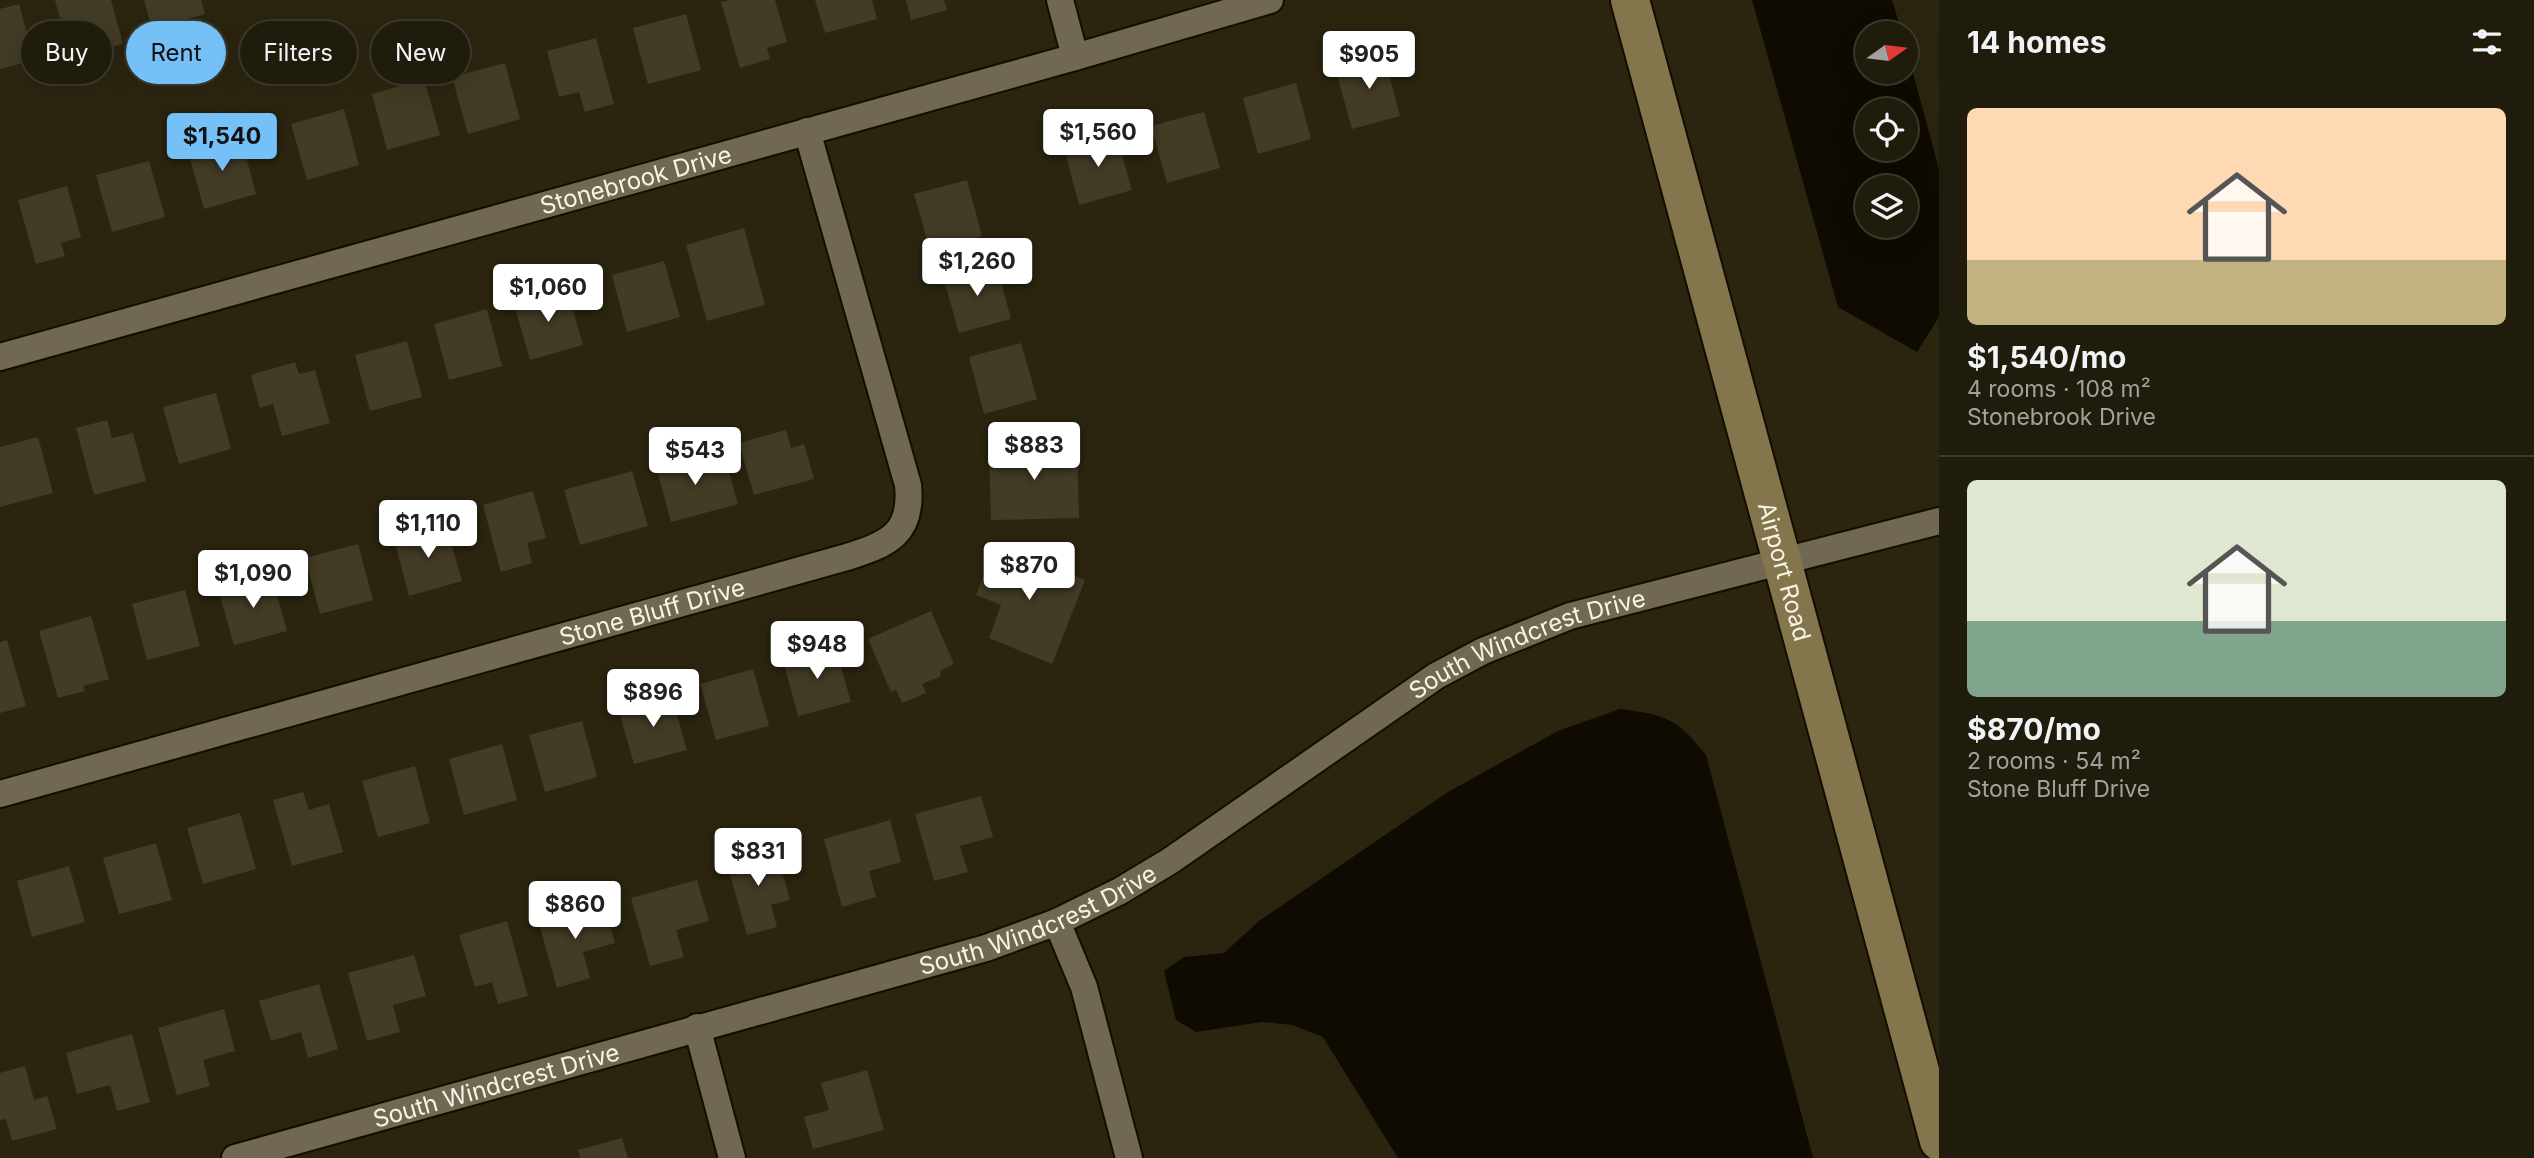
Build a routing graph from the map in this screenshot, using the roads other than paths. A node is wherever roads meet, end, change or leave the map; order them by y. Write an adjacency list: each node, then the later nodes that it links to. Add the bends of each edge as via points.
1 (1059, 0): 4 (street)
2 (1270, 0): 4 (street, Stonebrook Drive)
3 (1630, 0): 8 (main road, Airport Road)
4 (1075, 57): 5 (street, Stonebrook Drive)
5 (807, 131): 6 (street, Stonebrook Drive); 9 (street, Stone Bluff Drive, via 908,485 908,514 891,540 847,558)
6 (0, 357)
7 (1939, 521): 8 (street, South Windcrest Drive)
8 (1783, 562): 10 (street, South Windcrest Drive, via 1570,616 1483,651 1436,676 1170,861); 12 (main road, Airport Road)
9 (0, 794)
10 (1057, 922): 11 (street, South Windcrest Drive, via 986,948); 15 (street, via 1084,987)
11 (697, 1027): 13 (street, South Windcrest Drive); 14 (street)
12 (1939, 1141)
13 (235, 1158)
14 (732, 1158)
15 (1129, 1158)

